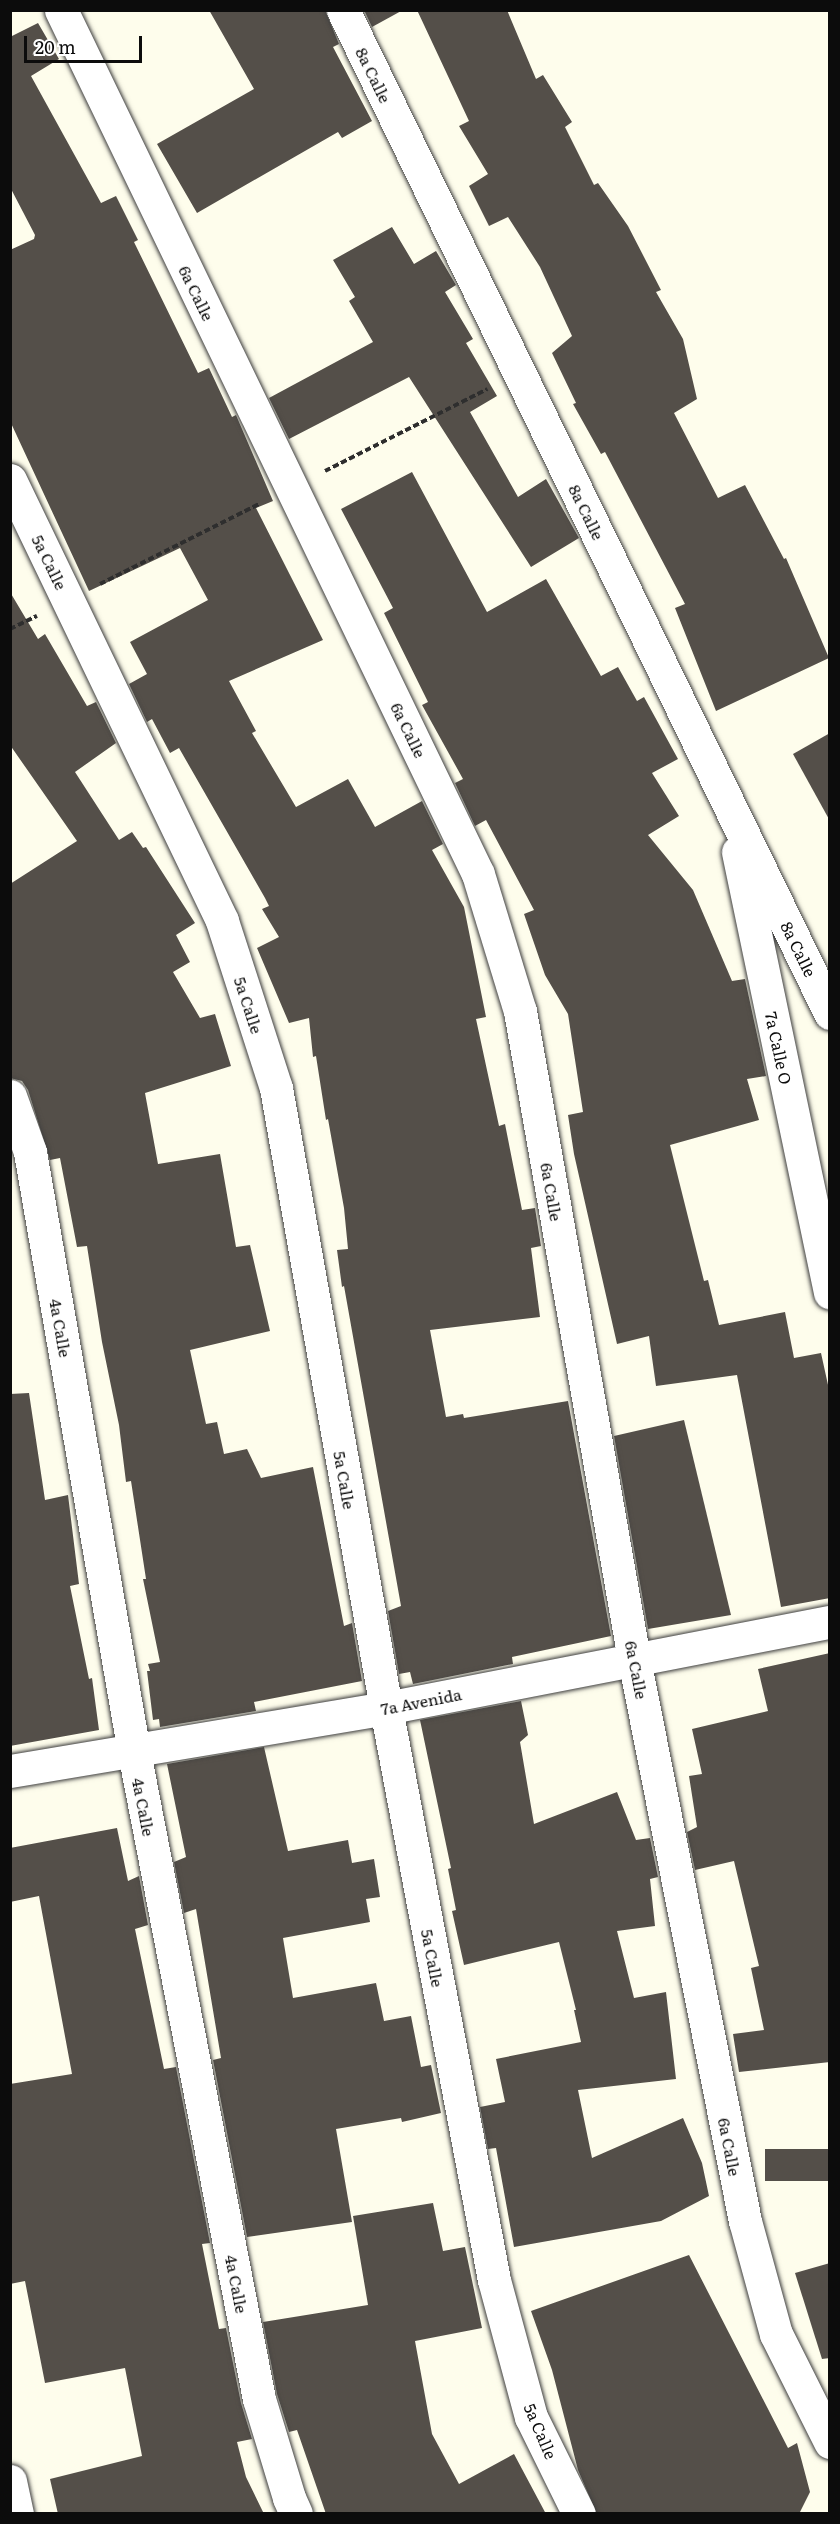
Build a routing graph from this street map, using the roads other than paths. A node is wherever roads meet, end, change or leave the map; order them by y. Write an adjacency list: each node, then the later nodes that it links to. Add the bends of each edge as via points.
1 (61, 10): 9 (street, 6a Calle, via 478,874 520,1011)
2 (343, 10): 4 (street, 8a Calle)
3 (10, 480): 10 (street, 5a Calle, via 222,921 276,1088)
4 (728, 803): 5 (street, 8a Calle); 7 (street, 7a Calle O)
5 (830, 1013)
6 (10, 1096): 11 (street, 4a Calle, via 30,1152)
7 (830, 1293)
8 (830, 1623): 9 (street, 7a Avenida)
9 (634, 1659): 10 (street, 7a Avenida); 13 (street, 6a Calle, via 745,2221 776,2334)
10 (386, 1708): 11 (street, 7a Avenida); 17 (street, 5a Calle, via 494,2280 531,2416)
11 (134, 1752): 12 (street, 7a Avenida); 16 (street, 4a Calle, via 259,2399)
12 (10, 1771)
13 (830, 2442)
14 (10, 2481): 15 (street)
15 (17, 2514)
16 (297, 2514)
17 (579, 2514)

